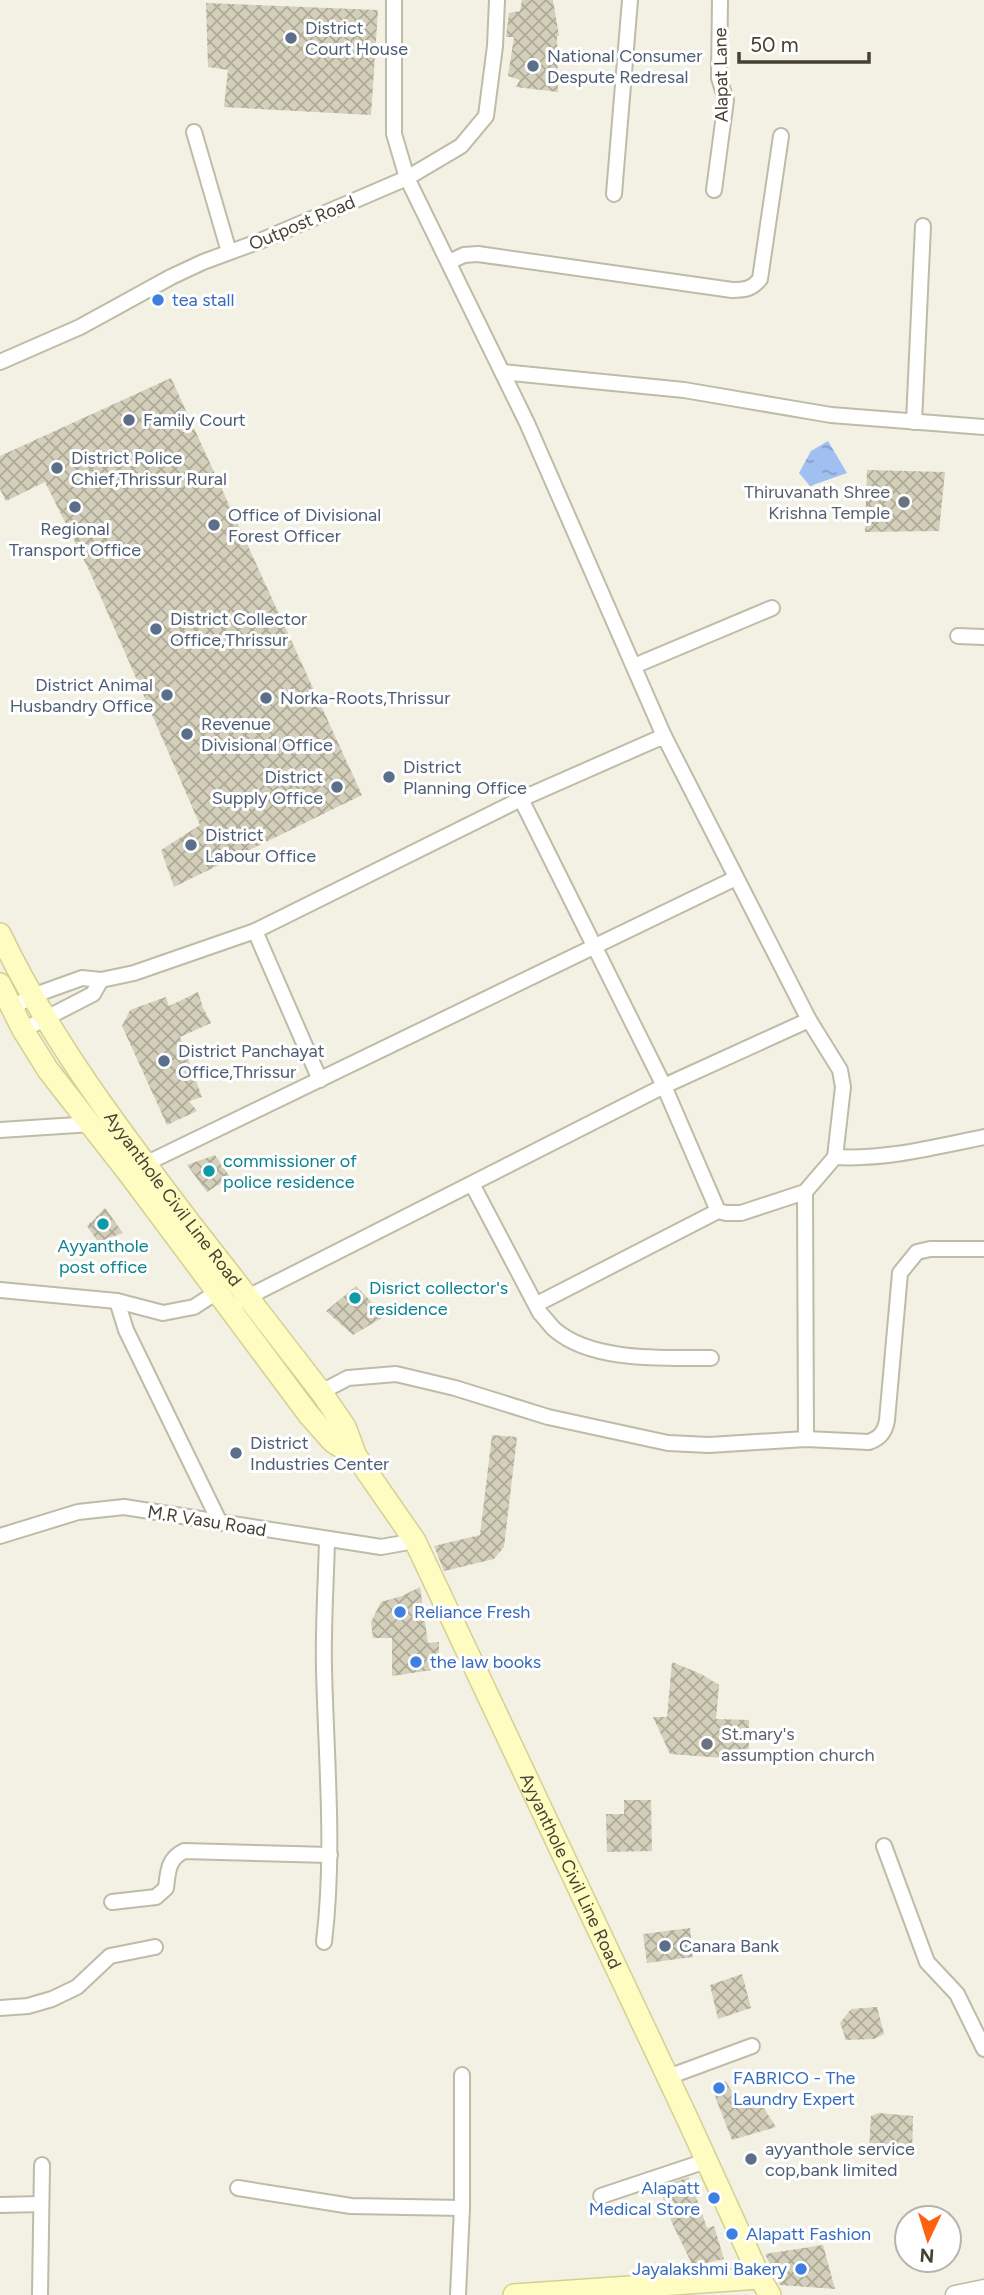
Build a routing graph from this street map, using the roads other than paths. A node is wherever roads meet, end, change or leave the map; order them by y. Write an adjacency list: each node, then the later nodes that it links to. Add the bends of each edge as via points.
1 (394, 0): 7 (street, via 394,134)
2 (496, 0): 7 (street, Outpost Road, via 486,116 461,146)
3 (630, 0): 9 (street)
4 (720, 0): 8 (street, Alapat Lane, via 719,78 726,100)
5 (194, 132): 11 (street)
6 (781, 136): 12 (street, via 760,279 754,286 732,290 478,254)
7 (407, 178): 11 (street, Outpost Road); 12 (street)
8 (714, 190)
9 (614, 194)
10 (923, 226): 15 (street)
11 (229, 253): 13 (street, Outpost Road)
12 (449, 262): 14 (street)
13 (0, 362)
14 (502, 372): 15 (street, via 684,390 831,415); 20 (street)
15 (914, 422): 16 (street)
16 (984, 427)
17 (772, 608): 20 (street)
18 (958, 636): 19 (street)
19 (984, 637)
20 (634, 666): 21 (street)
21 (664, 736): 22 (street); 23 (street)
22 (521, 799): 24 (street); 26 (street)
23 (736, 878): 26 (street); 32 (street)
24 (256, 931): 27 (street); 34 (street)
25 (0, 934): 29 (main road, Ayyanthole Civil Line Road)
26 (594, 947): 34 (street); 35 (street)
27 (101, 980): 29 (street, via 82,978); 31 (street, via 93,995)
28 (0, 984): 30 (main road, Ayyanthole Civil Line Road)
29 (32, 996): 30 (street); 31 (main road, Ayyanthole Civil Line Road)
30 (12, 1008): 33 (main road, Ayyanthole Civil Line Road)
31 (45, 1019): 33 (street); 40 (main road, Ayyanthole Civil Line Road)
32 (808, 1020): 35 (street); 39 (street, via 839,1070 843,1087)
33 (23, 1030): 36 (main road, Ayyanthole Civil Line Road, via 48,1070)
34 (320, 1080): 40 (street)
35 (664, 1086): 41 (street); 43 (street)
36 (92, 1124): 37 (street); 48 (main road, Ayyanthole Civil Line Road)
37 (0, 1130)
38 (984, 1137): 39 (street, via 877,1157)
39 (835, 1157): 42 (street)
40 (145, 1164): 46 (main road, Ayyanthole Civil Line Road)
41 (472, 1184): 46 (street); 49 (street)
42 (805, 1192): 43 (street, via 741,1213); 52 (street)
43 (718, 1211): 49 (street)
44 (984, 1249): 52 (street, via 917,1252 900,1273 887,1420 877,1439 855,1443)
45 (0, 1290): 47 (street)
46 (247, 1296): 48 (street); 51 (main road, Ayyanthole Civil Line Road)
47 (117, 1301): 48 (street, via 163,1313); 54 (street, via 126,1329)
48 (223, 1301): 53 (main road, Ayyanthole Civil Line Road, via 309,1415 333,1442)
49 (537, 1304): 50 (street, via 556,1330 590,1349)
50 (711, 1358)
51 (321, 1392): 52 (street, via 348,1378 396,1374 548,1417 668,1443); 53 (main road, Ayyanthole Civil Line Road, via 345,1427)
52 (806, 1439)
53 (356, 1455): 57 (main road, Ayyanthole Civil Line Road)
54 (220, 1523): 55 (street, M.R Vasu Road, via 124,1507 78,1512); 56 (street, M.R Vasu Road)
55 (0, 1533)
56 (327, 1540): 57 (street, M.R Vasu Road, via 381,1547); 59 (street, via 323,1665)
57 (415, 1541): 67 (main road, Ayyanthole Civil Line Road)
58 (884, 1846): 65 (street, via 927,1962 957,1994)
59 (330, 1855): 60 (street, via 184,1851 173,1856 166,1888 156,1896); 61 (street)
60 (112, 1902)
61 (324, 1942)
62 (156, 1947): 63 (street, via 110,1956 76,1987 52,1999)
63 (0, 2008)
64 (752, 2046): 67 (street)
65 (984, 2049)
66 (463, 2075): 74 (street)
67 (668, 2077): 68 (main road, Ayyanthole Civil Line Road)
68 (706, 2161): 71 (street); 75 (main road, Ayyanthole Civil Line Road)
69 (42, 2165): 72 (street)
70 (238, 2188): 74 (street, via 351,2206)
71 (601, 2196)
72 (41, 2204): 73 (street); 78 (street)
73 (0, 2205)
74 (462, 2208): 79 (street)
75 (765, 2287): 77 (main road)
76 (984, 2289): 81 (street)
77 (558, 2294): 80 (main road)
78 (40, 2295)
79 (458, 2295)
80 (514, 2295)
81 (955, 2295)

